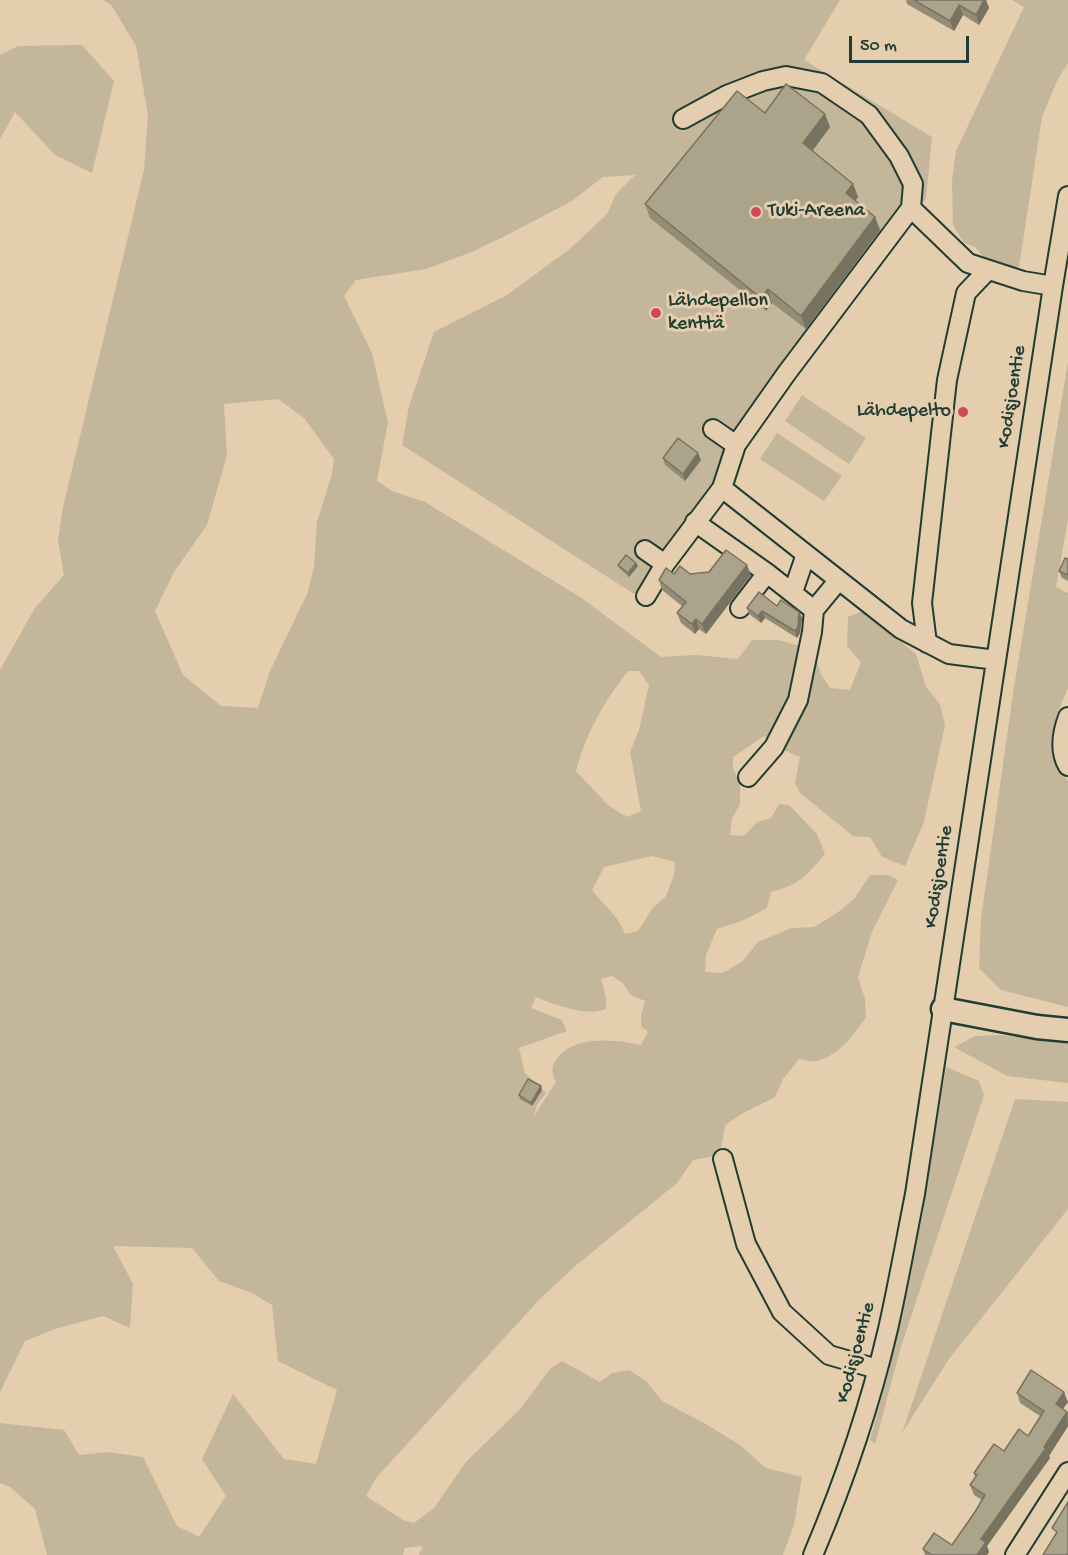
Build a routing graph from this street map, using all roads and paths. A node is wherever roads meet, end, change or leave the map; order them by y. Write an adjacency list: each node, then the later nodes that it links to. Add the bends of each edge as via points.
1 (683, 118): 3 (street, via 763,81 786,76 822,83 869,115 899,156 913,184)
2 (1068, 196): 5 (street, Kodisjoentie)
3 (911, 208): 4 (street, via 968,263); 7 (street)
4 (988, 270): 5 (street); 19 (street, via 966,293 947,380 922,603)
5 (1053, 286): 20 (street, Kodisjoentie)
6 (713, 429): 7 (street)
7 (736, 445): 8 (street)
8 (722, 488): 9 (street); 11 (street)
9 (695, 522): 12 (street); 13 (street)
10 (645, 550): 12 (street)
11 (806, 554): 14 (street); 15 (street)
12 (665, 564): 16 (street)
13 (767, 573): 15 (street); 17 (street)
14 (838, 581): 18 (street); 19 (street)
15 (793, 592): 18 (street)
16 (646, 596)
17 (740, 608)
18 (814, 610): 23 (street, via 798,700 774,747)
19 (927, 644): 20 (street, via 949,654)
20 (996, 660): 24 (street, Kodisjoentie)
21 (1068, 717): 22 (street, via 1062,748)
22 (1068, 766)
23 (748, 777)
24 (943, 1009): 25 (main road); 27 (street, Kodisjoentie, via 915,1194)
25 (1068, 1030)
26 (723, 1159): 27 (street, via 746,1244 782,1312 829,1355)
27 (877, 1369): 29 (street, Kodisjoentie, via 856,1443)
28 (1068, 1472): 30 (street)
29 (813, 1555)
30 (1015, 1555)

